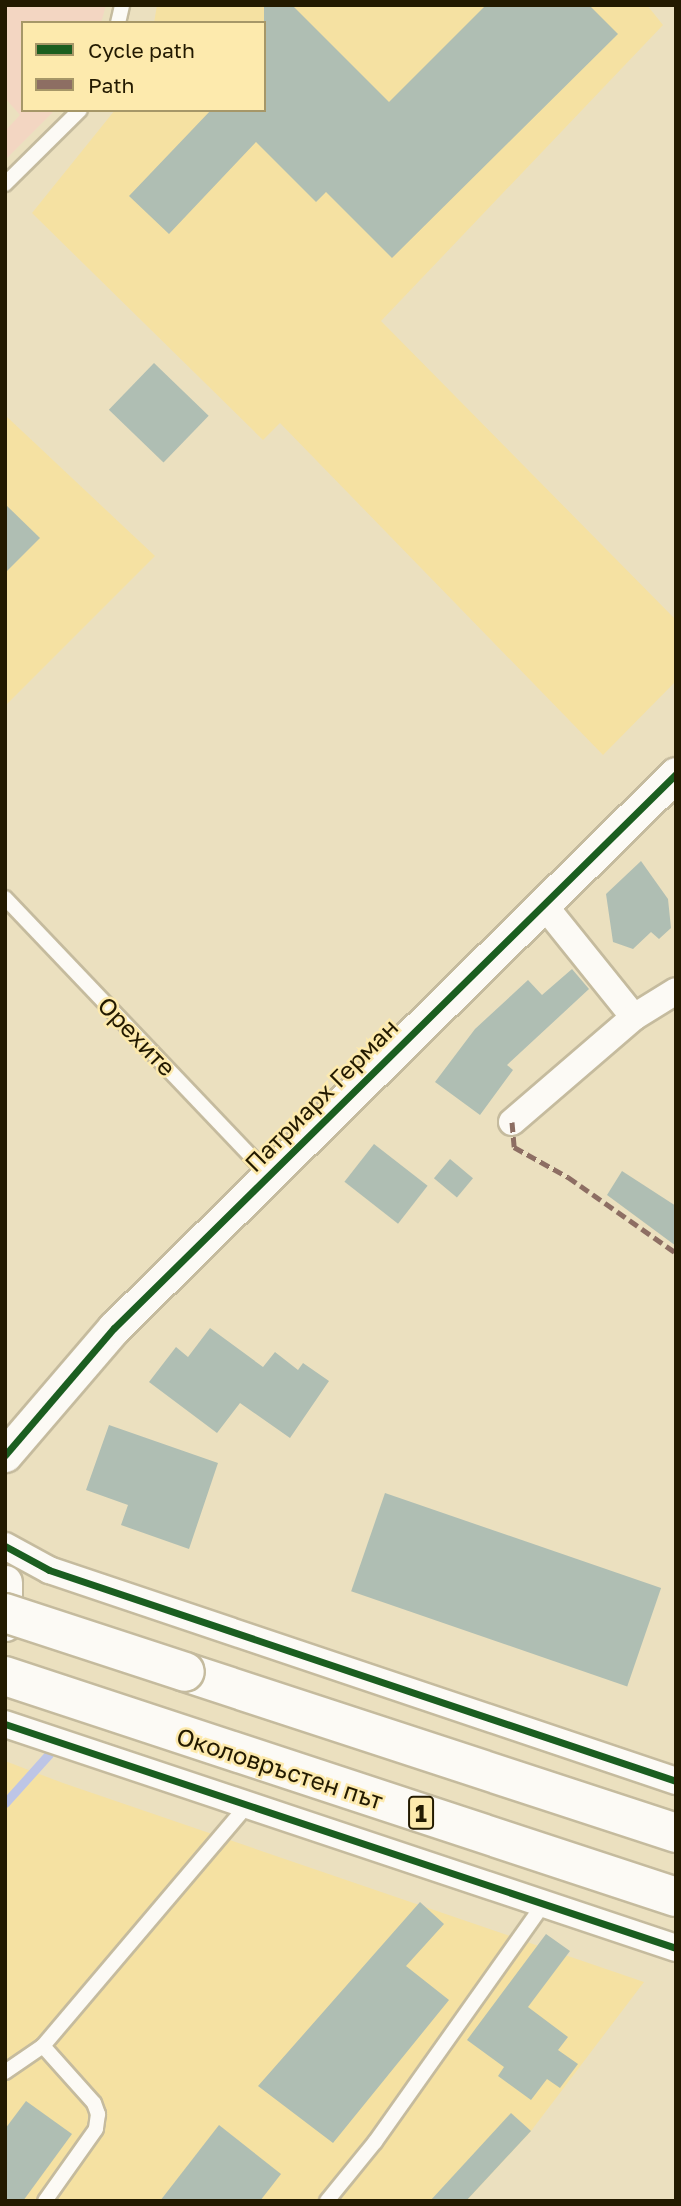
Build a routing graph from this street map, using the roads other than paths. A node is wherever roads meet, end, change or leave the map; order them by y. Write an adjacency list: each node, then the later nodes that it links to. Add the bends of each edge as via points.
1 (78, 112): 2 (lane)
2 (5, 184)
3 (676, 774): 5 (street, Патриарх Герман)
4 (5, 898): 9 (lane, Орехите)
5 (542, 904): 7 (street); 9 (street, Патриарх Герман)
6 (676, 991): 7 (street)
7 (634, 1017): 8 (street)
8 (512, 1122)
9 (268, 1174): 10 (street, Патриарх Герман, via 114,1328)
10 (5, 1455)
11 (5, 1546): 17 (street, via 49,1570)
12 (5, 1582): 14 (street)
13 (5, 1612): 19 (highway, bridge)
14 (5, 1623)
15 (5, 1676): 20 (highway, Околовръстен път / 1)
16 (5, 1724): 18 (street)
17 (676, 1781)
18 (248, 1804): 21 (street); 23 (lane)
19 (676, 1833)
20 (676, 1897)
21 (542, 1906): 22 (street); 26 (lane, via 375,2142)
22 (676, 1948)
23 (43, 2046): 24 (lane); 25 (lane, via 94,2103 98,2115 96,2129)
24 (5, 2072)
25 (45, 2201)
26 (327, 2201)

